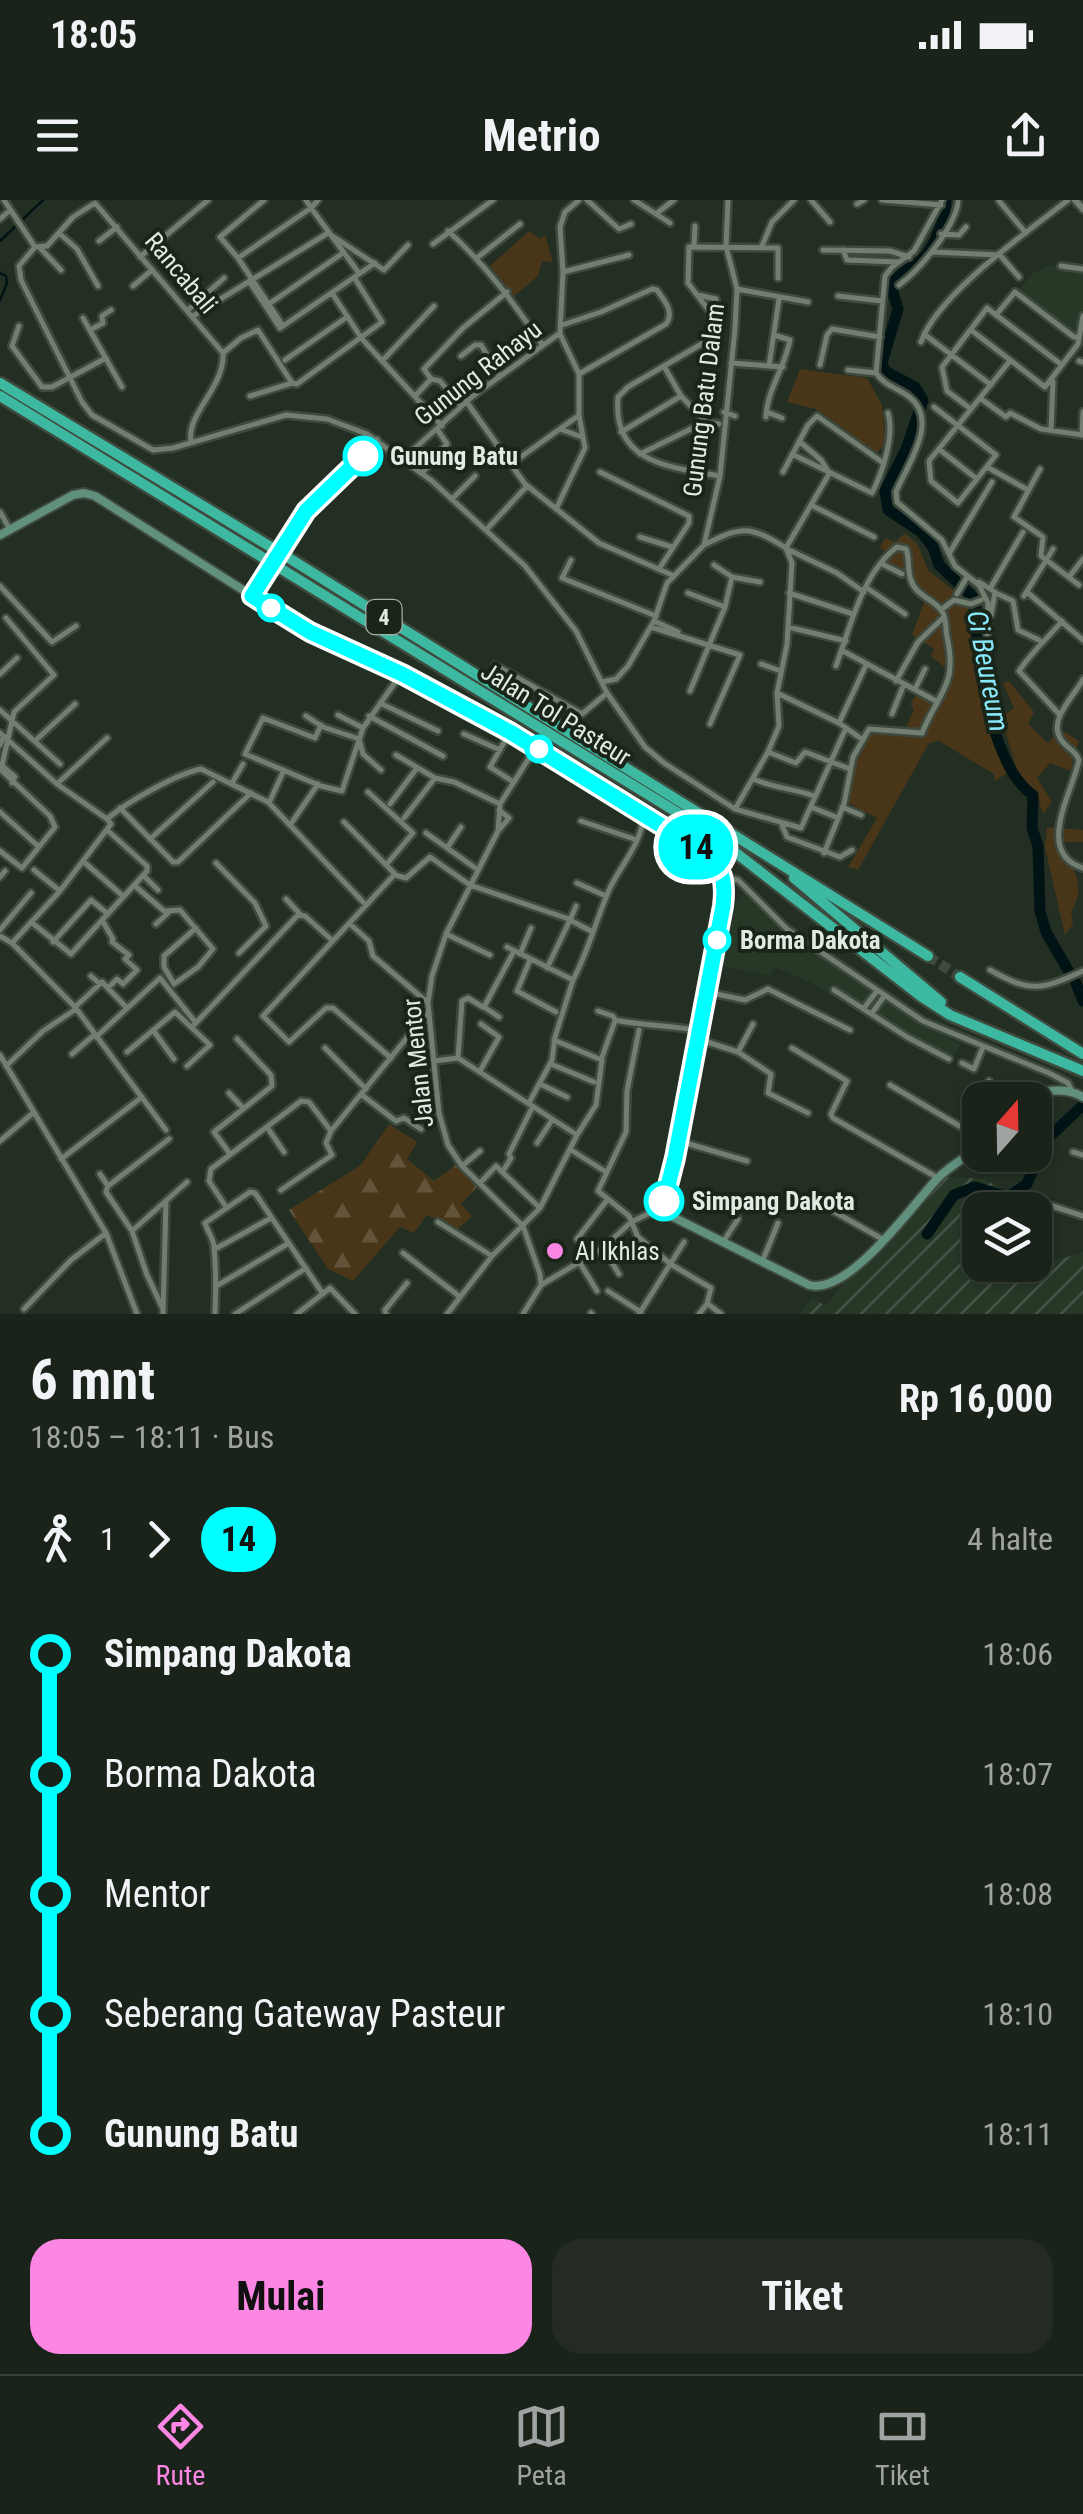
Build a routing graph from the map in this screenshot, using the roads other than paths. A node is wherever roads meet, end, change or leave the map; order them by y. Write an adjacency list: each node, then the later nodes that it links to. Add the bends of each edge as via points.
1 (4, 200): 21 (street)
2 (208, 200): 49 (street)
3 (264, 200): 51 (street, via 220,237)
4 (306, 200): 20 (street)
5 (318, 200): 20 (street)
6 (494, 200): 31 (street)
7 (583, 200): 27 (street, via 619,230); 59 (street, Gunung Rahayu, via 560,224)
8 (634, 200): 22 (street)
9 (674, 200): 22 (street)
10 (728, 200): 40 (street, Gunung Batu Dalam)
11 (794, 200): 41 (street, via 772,222)
12 (811, 200): 24 (street)
13 (882, 200): 16 (street)
14 (1072, 200): 19 (street); 33 (street)
15 (95, 201): 29 (street, Rancabali); 32 (street, Rancabali)
16 (942, 202): 50 (street)
17 (958, 202): 34 (street, via 954,222)
18 (999, 202): 33 (street)
19 (1083, 208)
20 (310, 209): 35 (street); 51 (street)
21 (10, 210): 23 (street); 42 (street)
22 (656, 214): 25 (street)
23 (0, 219)
24 (830, 222)
25 (670, 223)
26 (520, 224): 52 (street)
27 (632, 224)
28 (695, 226): 39 (street)
29 (117, 227): 36 (street); 49 (street, Rancabali)
30 (966, 227): 34 (street, via 957,236)
31 (448, 232): 37 (street); 52 (street)
32 (59, 233): 42 (street, Rancabali); 66 (street, via 77,249)
33 (1026, 233): 48 (street)
34 (941, 234): 45 (street)
35 (330, 235): 46 (street); 54 (street); 64 (street)
36 (99, 241)
37 (433, 244)
38 (408, 245): 54 (street, via 384,270)
39 (694, 246): 40 (street); 71 (street, via 687,250)
40 (726, 246): 41 (street); 68 (street, Gunung Batu Dalam)
41 (762, 246): 63 (street, via 778,248)
42 (38, 248): 56 (street); 115 (street, via 19,266 20,280)
43 (822, 250): 44 (street)
44 (843, 250): 50 (street); 53 (street, via 846,260)
45 (932, 252): 48 (street); 65 (street)
46 (343, 254): 60 (street); 76 (street)
47 (629, 254): 59 (street)
48 (1000, 255): 61 (street); 91 (street)
49 (140, 257): 57 (street, Rancabali)
50 (910, 257): 53 (street)
51 (238, 258): 64 (street)
52 (478, 258): 69 (street)
53 (901, 262): 74 (street, via 886,276)
54 (374, 263): 60 (street)
55 (1061, 266): 58 (street)
56 (61, 270)
57 (152, 270): 67 (street); 79 (street, Rancabali)
58 (1083, 270)
59 (563, 272): 86 (street, Gunung Rahayu)
60 (356, 275): 70 (street); 95 (street, via 383,320)
61 (1019, 277)
62 (224, 278): 79 (street)
63 (778, 278)
64 (251, 280): 76 (street); 81 (street)
65 (899, 285)
66 (98, 286)
67 (134, 286)
68 (737, 289): 73 (street); 105 (street, Gunung Batu Dalam)
69 (507, 292): 97 (street); 117 (street, via 424,368)
70 (332, 293): 76 (street, via 283,326); 82 (street)
71 (695, 294): 85 (street); 85 (street, via 716,299)
72 (838, 296): 74 (street)
73 (780, 298): 75 (street); 92 (street)
74 (882, 301): 93 (street)
75 (808, 302)
76 (267, 305)
77 (434, 306): 103 (street)
78 (111, 310): 88 (street)
79 (188, 310): 81 (street, Rancabali)
80 (996, 315): 89 (street, via 988,308); 94 (street, via 1016,292); 107 (street)
81 (193, 316): 98 (street, Rancabali)
82 (347, 316): 95 (street); 102 (street)
83 (1083, 316): 94 (street)
84 (83, 318): 88 (street)
85 (712, 318): 110 (street, via 708,341)
86 (562, 325): 90 (street, Gunung Rahayu); 113 (street, via 654,289 669,308 668,323)
87 (19, 326): 115 (street, via 12,346 36,384 48,388)
88 (90, 330): 101 (street)
89 (970, 330): 99 (street); 104 (street)
90 (560, 333): 97 (street, Gunung Rahayu); 113 (street)
91 (924, 334): 96 (street); 99 (street)
92 (774, 335): 108 (street); 109 (street, via 790,339)
93 (881, 337): 106 (street, via 832,329); 112 (street)
94 (1079, 337): 107 (street)
95 (362, 339): 103 (street); 119 (street)
96 (921, 342)
97 (542, 344): 114 (street, Gunung Rahayu)
98 (222, 353): 119 (street, via 258,330); 146 (street, via 219,378 191,427)
99 (951, 354): 120 (street); 129 (street, via 942,367 948,391)
100 (461, 356): 114 (street, via 478,344)
101 (106, 358): 115 (street); 121 (street)
102 (285, 360)
103 (383, 360): 124 (street)
104 (1008, 362): 116 (street, via 1043,388); 120 (street)
105 (731, 363): 108 (street); 130 (street, Gunung Batu Dalam)
106 (820, 365)
107 (1062, 365): 116 (street)
108 (769, 366): 109 (street)
109 (784, 367): 135 (street, via 766,414)
110 (665, 368): 125 (street); 142 (street, via 620,394)
111 (848, 370): 112 (street)
112 (876, 373): 184 (street, via 909,397 922,417 896,498)
113 (579, 374): 133 (street)
114 (500, 375): 127 (street, Gunung Rahayu)
115 (72, 377): 146 (street, via 92,415 154,450)
116 (1053, 378): 141 (street)
117 (431, 379): 124 (street); 127 (street)
118 (0, 383): 316 (highway, Jalan Tol Pasteur / 4)
119 (292, 383): 123 (street)
120 (991, 384): 126 (street)
121 (122, 387)
122 (0, 396): 413 (highway, Jalan Tol Pasteur / 4, via 709,832 922,998)
123 (250, 396)
124 (416, 396): 139 (street)
125 (682, 396): 136 (street); 142 (street)
126 (980, 398): 129 (street); 141 (street, via 1006,417 1010,413)
127 (464, 404): 139 (street, Gunung Rahayu); 157 (street)
128 (934, 407): 138 (street)
129 (971, 409): 138 (street)
130 (724, 412): 134 (street); 165 (street, Gunung Batu Dalam)
131 (1083, 412): 143 (street)
132 (888, 413): 150 (street, via 892,425)
133 (579, 415): 140 (street); 144 (street)
134 (735, 416)
135 (782, 418)
136 (702, 424): 137 (street); 148 (street)
137 (719, 424)
138 (957, 426): 149 (street); 158 (street, via 996,455)
139 (440, 427): 154 (street, Gunung Rahayu); 162 (street, via 447,444)
140 (560, 428): 144 (street); 157 (street)
141 (1051, 431): 143 (street)
142 (621, 432): 151 (street)
143 (1082, 434)
144 (582, 437): 172 (street, via 579,465)
145 (377, 440): 146 (street, via 348,424 294,415); 154 (street); 206 (street, bridge, via 306,511)
146 (191, 441)
147 (799, 441): 152 (street); 153 (street, via 817,416); 163 (street)
148 (658, 448): 151 (street); 155 (street)
149 (938, 449): 166 (street); 166 (street, via 929,463 934,485 958,502)
150 (884, 451): 153 (street); 156 (street)
151 (640, 454): 155 (street)
152 (792, 454): 161 (street); 163 (street)
153 (874, 456): 156 (street)
154 (404, 458): 162 (street)
155 (657, 462): 165 (street)
156 (883, 462): 163 (street, via 872,494)
157 (512, 464): 168 (street)
158 (986, 467): 166 (street); 169 (street)
159 (1040, 470): 169 (street)
160 (600, 472): 181 (street, via 690,516)
161 (783, 472)
162 (422, 473): 170 (street)
163 (830, 474): 171 (street)
164 (475, 476): 170 (street)
165 (720, 476): 180 (street, Gunung Batu Dalam)
166 (977, 479)
167 (992, 482): 184 (street)
168 (527, 486): 172 (street); 175 (street)
169 (1029, 490): 187 (street, via 1014,517 1043,536 1040,554)
170 (452, 499): 175 (street)
171 (812, 506): 179 (street); 182 (street)
172 (556, 509): 190 (street, via 598,543)
173 (0, 512): 174 (street)
174 (9, 528): 177 (main road); 206 (main road, via 90,494)
175 (487, 530): 235 (street, via 564,614)
176 (1023, 532): 200 (street)
177 (0, 535)
178 (640, 537): 181 (street)
179 (874, 537)
180 (704, 545): 182 (street, via 736,529); 192 (street)
181 (672, 547): 190 (street)
182 (787, 548): 201 (street); 203 (street)
183 (1053, 550): 187 (street)
184 (950, 552): 195 (street)
185 (1083, 559): 194 (street)
186 (571, 560): 213 (street, via 562,578)
187 (1046, 560): 194 (street); 214 (street, via 1025,594)
188 (882, 564): 191 (street); 201 (street); 209 (street, via 897,547 906,549 916,589)
189 (714, 566): 193 (street)
190 (659, 569): 192 (street)
191 (902, 574)
192 (672, 576): 213 (street)
193 (732, 577): 197 (street); 208 (street)
194 (1069, 577): 198 (street)
195 (966, 578): 196 (street); 204 (street)
196 (975, 581): 200 (street); 215 (street)
197 (760, 582)
198 (1079, 585)
199 (0, 586): 216 (street, via 52,642)
200 (991, 587): 215 (street, via 996,596)
201 (866, 590): 210 (street); 211 (street)
202 (688, 592): 208 (street)
203 (790, 593): 210 (street); 217 (street)
204 (956, 594)
205 (998, 594): 220 (street, via 1013,601 1018,630)
206 (252, 596): 232 (main road, via 310,632)
207 (981, 600): 209 (street, via 954,600)
208 (724, 607): 222 (street)
209 (943, 613): 234 (street); 241 (street, via 951,674)
210 (854, 614): 218 (street)
211 (906, 614)
212 (6, 618): 250 (street, via 54,675)
213 (653, 621): 222 (street); 235 (street, via 623,672)
214 (1062, 621): 220 (street); 221 (street)
215 (990, 623): 219 (street)
216 (76, 626)
217 (788, 627): 218 (street); 230 (street)
218 (846, 640): 223 (street)
219 (987, 640)
220 (1040, 640): 247 (street, via 1019,671)
221 (1083, 640)
222 (708, 643): 238 (street); 251 (street, via 740,656)
223 (844, 652): 227 (street); 228 (street)
224 (17, 658): 231 (street)
225 (761, 664): 230 (street)
226 (495, 665): 239 (street, via 583,714)
227 (866, 665): 234 (street); 253 (street)
228 (836, 666)
229 (925, 669): 237 (street)
230 (781, 671): 240 (street)
231 (0, 674)
232 (402, 674): 242 (street); 256 (main road)
233 (1083, 678): 247 (street)
234 (896, 681): 236 (street)
235 (600, 682): 239 (street)
236 (904, 684): 237 (street); 245 (street)
237 (915, 689): 241 (street)
238 (690, 691)
239 (607, 693): 296 (street, via 645,747)
240 (776, 693): 253 (street); 266 (street, via 778,726)
241 (936, 701): 261 (street, via 922,733 869,729)
242 (380, 703): 249 (street); 255 (street)
243 (75, 704): 262 (street)
244 (0, 710): 250 (street)
245 (892, 714)
246 (338, 715): 254 (street)
247 (1060, 715): 321 (street, via 1061,740 1079,760 1058,819 1062,850)
248 (306, 716): 252 (street)
249 (370, 716): 254 (street); 269 (street)
250 (10, 721): 258 (street); 262 (street)
251 (710, 724)
252 (321, 725): 260 (street); 275 (street, via 315,738 261,720 245,754)
253 (843, 726): 261 (street); 270 (street)
254 (363, 728): 260 (street)
255 (438, 731)
256 (510, 732): 264 (main road); 265 (street)
257 (464, 734): 265 (street)
258 (5, 736): 263 (street); 267 (street); 271 (street); 285 (street)
259 (108, 738): 285 (street)
260 (359, 738): 276 (street, via 363,754); 286 (street, via 342,791)
261 (863, 740): 277 (street)
262 (35, 741): 272 (street)
263 (0, 746)
264 (536, 747): 281 (street, Jalan Mentor); 298 (main road)
265 (500, 750): 281 (street, via 491,770)
266 (768, 752): 270 (street, via 796,763 806,752); 280 (street)
267 (0, 755)
268 (396, 755): 274 (street)
269 (443, 756)
270 (830, 762): 277 (street); 289 (street)
271 (0, 764): 278 (street); 284 (street, via 14,777)
272 (60, 764)
273 (243, 764): 283 (street)
274 (416, 768): 279 (street); 291 (street)
275 (284, 770): 286 (street); 290 (street)
276 (381, 770)
277 (850, 770): 294 (street)
278 (1, 776): 284 (street)
279 (435, 778): 292 (street, via 456,782); 300 (street)
280 (753, 779): 289 (street); 296 (street)
281 (512, 781): 292 (street, Jalan Mentor)
282 (214, 782): 310 (street)
283 (232, 783): 288 (street); 295 (street, via 196,769)
284 (12, 784): 312 (street, via 54,821)
285 (57, 784): 302 (street)
286 (318, 784): 306 (street)
287 (368, 792): 320 (street, via 413,833)
288 (251, 793): 290 (street); 310 (street, via 178,862)
289 (814, 796): 293 (street)
290 (269, 803): 306 (street)
291 (390, 804)
292 (499, 807): 323 (street, Jalan Mentor, via 498,830)
293 (810, 807): 301 (street); 305 (street, via 800,828)
294 (842, 807): 299 (street); 301 (street)
295 (120, 808): 302 (street); 310 (street)
296 (735, 809): 305 (street)
297 (0, 812): 312 (street)
298 (643, 814): 311 (street); 326 (main road, via 711,857)
299 (861, 815)
300 (404, 818)
301 (838, 818): 317 (street)
302 (107, 819): 308 (street)
303 (582, 821): 311 (street)
304 (344, 822): 320 (street)
305 (782, 825): 317 (street, via 787,838)
306 (290, 826): 336 (street)
307 (460, 827): 313 (street)
308 (107, 830): 318 (street); 325 (street, via 146,866)
309 (426, 833): 313 (street)
310 (150, 839)
311 (637, 840): 334 (street)
312 (39, 847): 315 (street, via 22,868)
313 (446, 848): 323 (street)
314 (852, 850): 317 (street, via 836,858)
315 (0, 851)
316 (767, 854): 360 (highway, Jalan Tol Pasteur / 4); 413 (highway, via 940,1002)
317 (824, 854)
318 (83, 861): 330 (street); 333 (street)
319 (216, 863): 346 (street)
320 (386, 864): 324 (street)
321 (1083, 868)
322 (34, 870): 330 (street)
323 (478, 870): 328 (street, Jalan Mentor)
324 (394, 874): 328 (street, via 406,878 428,857); 336 (street)
325 (143, 875): 329 (street); 331 (street)
326 (723, 876): 371 (street, via 738,880 787,929); 372 (main road)
327 (577, 883): 334 (street)
328 (470, 885): 342 (street); 351 (street, Jalan Mentor)
329 (134, 886): 333 (street); 338 (street)
330 (60, 890): 343 (street)
331 (158, 890)
332 (31, 894): 350 (street)
333 (123, 896): 339 (street)
334 (606, 896): 349 (street)
335 (286, 899): 340 (street)
336 (366, 905): 345 (street)
337 (576, 906): 342 (street)
338 (170, 912): 344 (street); 347 (street, via 179,909)
339 (108, 914): 341 (street); 354 (street, via 91,900)
340 (300, 914): 352 (street); 353 (street)
341 (102, 920): 354 (street, via 71,954); 369 (street, via 137,970)
342 (570, 920): 349 (street); 362 (street)
343 (31, 922): 354 (street); 355 (street)
344 (156, 924)
345 (350, 924): 353 (street); 374 (street, via 373,956)
346 (266, 926): 352 (street); 358 (street)
347 (196, 928): 347 (street, via 213,950 174,984 164,956)
348 (531, 928): 357 (street)
349 (593, 932): 367 (street)
350 (0, 933): 355 (street)
351 (446, 934): 359 (street); 374 (street, Jalan Mentor)
352 (278, 938): 387 (street)
353 (333, 941): 403 (street, via 263,1016 292,1042 333,1008)
354 (54, 942)
355 (12, 943): 376 (street)
356 (506, 947): 357 (street)
357 (517, 952): 361 (street); 375 (street)
358 (239, 954)
359 (490, 955)
360 (928, 956)
361 (530, 960): 362 (street); 381 (street, via 516,992)
362 (547, 968): 367 (street)
363 (990, 970): 364 (street, via 1034,988)
364 (1083, 971)
365 (91, 976): 368 (street)
366 (960, 977): 401 (highway)
367 (572, 980): 394 (street)
368 (100, 984): 369 (street); 376 (street)
369 (108, 988): 377 (street)
370 (834, 990): 378 (street)
371 (878, 990): 373 (street); 378 (street)
372 (707, 992): 390 (street, via 745,1000 768,990); 391 (main road)
373 (884, 995): 382 (street); 397 (street)
374 (428, 1003): 380 (street, Jalan Mentor)
375 (484, 1007): 383 (street); 404 (street, via 462,1001)
376 (76, 1008): 392 (street); 411 (street)
377 (128, 1008): 387 (street, via 160,978); 392 (street)
378 (864, 1008): 382 (street)
379 (598, 1011): 384 (street)
380 (428, 1012): 403 (street); 408 (street, Jalan Mentor)
381 (556, 1012)
382 (872, 1014): 407 (street)
383 (499, 1017)
384 (615, 1020): 391 (street); 406 (street)
385 (481, 1024): 414 (street, via 499,1037)
386 (752, 1024): 399 (street)
387 (194, 1025): 388 (street, via 172,1012); 412 (street, via 210,1047)
388 (153, 1030): 398 (street); 405 (street)
389 (639, 1030): 451 (street, via 626,1091 627,1129)
390 (850, 1030)
391 (699, 1035): 399 (street); 438 (main road)
392 (95, 1036): 400 (street); 424 (street)
393 (237, 1039): 426 (street, via 273,1081)
394 (554, 1040): 406 (street); 410 (street)
395 (325, 1048): 419 (street)
396 (792, 1048): 453 (street, via 847,1081 833,1118)
397 (983, 1048): 409 (street, via 974,1069); 418 (street, via 1049,1073)
398 (127, 1052)
399 (738, 1052): 428 (street, via 770,1074 768,1093)
400 (72, 1054)
401 (1083, 1054)
402 (0, 1055): 411 (street)
403 (390, 1058): 419 (street)
404 (458, 1058): 408 (street); 414 (street)
405 (174, 1059)
406 (600, 1059): 435 (street, via 596,1104)
407 (948, 1059)
408 (434, 1061): 449 (street, Jalan Mentor, via 444,1135)
409 (962, 1063)
410 (550, 1064): 415 (street); 416 (street)
411 (6, 1066): 427 (street)
412 (187, 1066)
413 (1083, 1068)
414 (480, 1071): 425 (street)
415 (594, 1082)
416 (540, 1084): 423 (street); 425 (street)
417 (890, 1084): 431 (street)
418 (1071, 1090): 421 (main road); 422 (main road)
419 (364, 1092): 432 (street, via 396,1121 404,1118); 434 (street)
420 (229, 1093): 426 (street)
421 (1052, 1093)
422 (1083, 1096)
423 (568, 1097)
424 (142, 1098): 433 (street); 446 (street)
425 (531, 1104): 429 (street); 450 (street)
426 (242, 1108): 444 (street, via 214,1132)
427 (34, 1112): 437 (street); 446 (street)
428 (808, 1113)
429 (552, 1120): 435 (street); 439 (street)
430 (267, 1126): 434 (street, via 305,1100); 442 (street); 444 (street)
431 (962, 1127)
432 (421, 1129)
433 (166, 1130)
434 (331, 1130): 457 (street, via 326,1143 332,1156)
435 (575, 1133): 440 (street)
436 (169, 1139): 456 (street)
437 (0, 1141)
438 (679, 1141): 448 (street); 462 (main road)
439 (537, 1143)
440 (572, 1150): 451 (street); 463 (street)
441 (480, 1151): 449 (street)
442 (284, 1152)
443 (1073, 1152): 445 (street)
444 (231, 1155): 461 (street, via 208,1174)
445 (1083, 1155)
446 (61, 1160): 473 (street)
447 (962, 1160): 453 (main road)
448 (747, 1161)
449 (462, 1166): 455 (street, Jalan Mentor)
450 (503, 1171): 455 (street, via 496,1166); 463 (street)
451 (606, 1172): 458 (street, via 598,1191)
452 (100, 1174): 456 (street)
453 (938, 1178): 475 (main road)
454 (187, 1182): 459 (street)
455 (480, 1183): 471 (street, Jalan Mentor)
456 (108, 1186): 472 (street)
457 (280, 1190)
458 (607, 1200): 469 (street); 474 (street)
459 (166, 1202): 472 (street); 485 (street)
460 (1052, 1206): 465 (street)
461 (226, 1207): 466 (street, via 255,1193); 480 (street, via 205,1223)
462 (664, 1207): 469 (street); 477 (main road)
463 (540, 1208): 471 (street)
464 (833, 1210): 475 (street)
465 (1083, 1216)
466 (271, 1218): 478 (street); 480 (street)
467 (738, 1219): 477 (street)
468 (438, 1222): 482 (street)
469 (631, 1222): 479 (street); 486 (street, via 638,1237)
470 (778, 1223): 483 (street)
471 (523, 1226): 482 (street); 491 (street, Jalan Mentor)
472 (132, 1231): 488 (street)
473 (106, 1234): 498 (street); 502 (street)
474 (577, 1239)
475 (884, 1240): 483 (main road, via 822,1287)
476 (684, 1242): 486 (street)
477 (723, 1242): 483 (main road)
478 (289, 1244): 487 (street); 492 (street)
479 (603, 1248): 484 (street); 489 (street)
480 (215, 1249): 492 (street)
481 (402, 1254): 496 (street)
482 (492, 1256): 496 (street)
483 (762, 1262)
484 (580, 1263): 491 (street); 493 (street)
485 (162, 1265): 488 (street); 499 (street)
486 (672, 1265): 497 (street, via 711,1288); 501 (street)
487 (306, 1268): 495 (street); 504 (street)
488 (146, 1274): 499 (street)
489 (620, 1274)
490 (407, 1283): 506 (street)
491 (544, 1283): 508 (street)
492 (218, 1285): 503 (street)
493 (597, 1290)
494 (608, 1291): 501 (street)
495 (323, 1294): 500 (street); 505 (street, via 332,1289)
496 (459, 1296): 507 (street)
497 (707, 1304): 509 (street); 510 (street)
498 (24, 1309)
499 (162, 1310)
500 (303, 1313)
501 (640, 1313)
502 (135, 1314)
503 (215, 1314)
504 (235, 1314)
505 (355, 1314)
506 (386, 1314)
507 (448, 1314)
508 (523, 1314)
509 (699, 1314)
510 (721, 1314)

